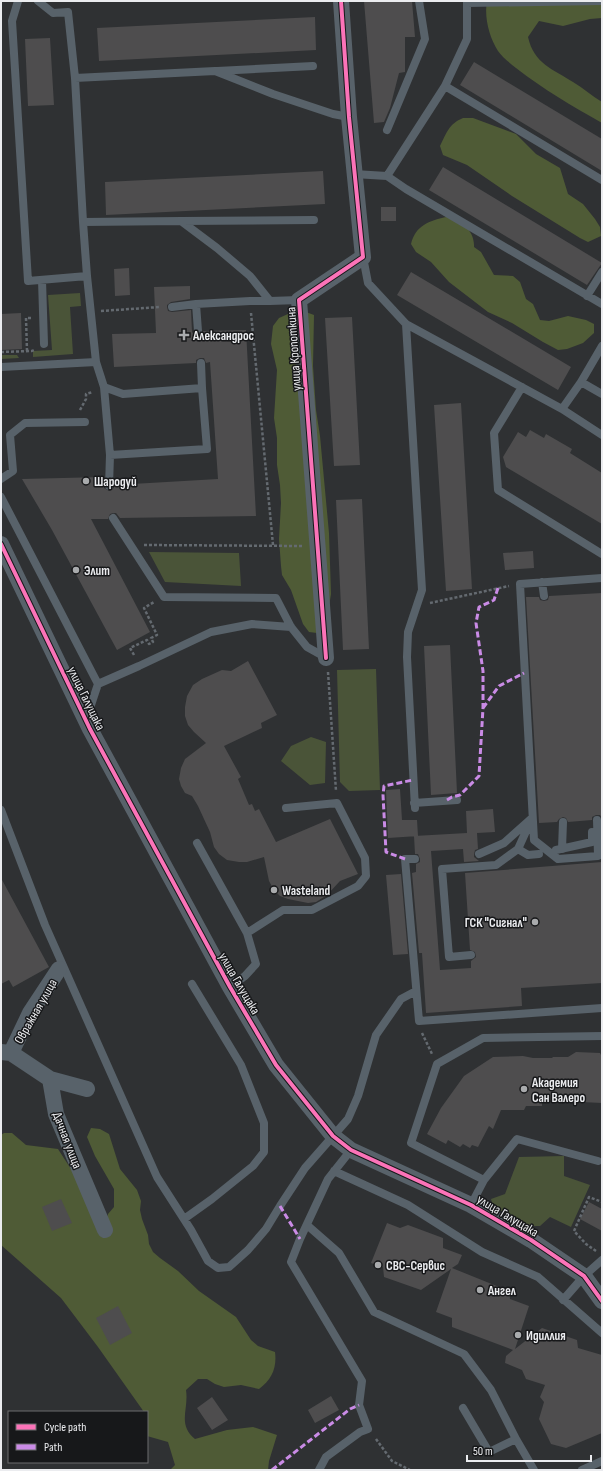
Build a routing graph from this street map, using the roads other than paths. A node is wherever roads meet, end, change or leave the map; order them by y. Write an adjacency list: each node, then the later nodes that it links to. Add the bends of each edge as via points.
1 (18, 1): 22 (lane, via 12,21 28,281)
2 (38, 1): 9 (lane, via 53,12 68,12)
3 (341, 1): 11 (street)
4 (419, 1): 12 (lane, via 425,39)
5 (602, 1): 6 (lane)
6 (467, 2): 10 (lane, via 467,39)
7 (313, 66): 8 (lane)
8 (215, 71): 9 (lane); 11 (lane, via 273,94 333,114)
9 (75, 78): 18 (lane)
10 (445, 86): 14 (lane); 15 (lane)
11 (349, 116): 13 (street)
12 (387, 130)
13 (354, 174): 14 (lane); 19 (street)
14 (387, 176): 23 (lane)
15 (602, 180)
16 (314, 220): 17 (lane)
17 (181, 221): 18 (lane); 25 (lane, via 250,276)
18 (83, 222): 21 (lane)
19 (363, 257): 24 (street, улица Кропоткина); 29 (lane, via 368,283)
20 (602, 272): 23 (lane)
21 (87, 276): 22 (lane); 33 (lane)
22 (42, 280): 31 (lane)
23 (587, 296): 27 (lane)
24 (299, 300): 25 (lane); 55 (street, улица Кропоткина)
25 (270, 301): 26 (lane)
26 (196, 304): 28 (lane); 30 (lane)
27 (602, 304)
28 (172, 307)
29 (406, 324): 38 (lane); 58 (lane, via 422,590 408,632 407,657 414,805)
30 (198, 331)
31 (44, 344)
32 (602, 346): 36 (lane)
33 (96, 362): 35 (lane); 37 (lane)
34 (201, 363): 39 (lane)
35 (1, 367)
36 (581, 382): 40 (lane); 41 (lane)
37 (104, 387): 39 (lane, via 123,394); 44 (lane)
38 (522, 387): 41 (lane); 50 (lane, via 494,433 498,490)
39 (202, 388): 44 (lane, via 206,449)
40 (602, 394)
41 (562, 409): 43 (lane)
42 (85, 422): 45 (lane, via 25,424 10,436 13,471)
43 (602, 435)
44 (110, 455): 46 (lane)
45 (1, 479)
46 (109, 486)
47 (1, 497): 56 (lane)
48 (113, 518): 54 (lane, via 164,596 276,598)
49 (1, 544): 57 (street, улица Галущака)
50 (602, 554)
51 (602, 578): 52 (lane)
52 (542, 582): 53 (lane); 61 (lane, via 520,584)
53 (544, 596)
54 (291, 627): 55 (lane, via 307,647); 56 (lane, via 252,624 211,632)
55 (326, 658)
56 (98, 684): 57 (lane, via 91,705)
57 (90, 729): 72 (street, улица Галущака)
58 (457, 800)
59 (286, 808): 68 (lane, via 337,804 365,858 366,876 358,886 312,910 283,910)
60 (1, 810): 85 (lane, via 45,925 157,1177)
61 (532, 818): 62 (lane, via 534,840 558,859 598,856 594,820 592,842 559,850); 64 (lane); 65 (lane, via 504,843)
62 (563, 822)
63 (197, 843): 68 (lane)
64 (518, 849): 66 (lane, via 528,855); 69 (lane, via 496,865 442,869 449,957)
65 (479, 854)
66 (540, 854)
67 (415, 859): 73 (lane, via 405,859)
68 (247, 933): 72 (lane, улица Галущака, via 256,964)
69 (471, 955)
70 (59, 969): 76 (street, Овражная улица)
71 (192, 984): 85 (lane, via 241,1065 264,1123 264,1152 253,1166)
72 (230, 987): 79 (street, улица Галущака, via 276,1065)
73 (416, 991): 74 (lane, via 419,1021); 79 (lane, via 402,999 376,1035 358,1096 348,1119)
74 (602, 1008)
75 (602, 1036): 83 (lane, via 483,1038 437,1064 411,1143)
76 (6, 1052): 77 (street)
77 (50, 1079): 78 (street); 87 (street, Дачная улица, via 56,1114)
78 (87, 1089)
79 (333, 1136): 80 (street, улица Галущака); 85 (lane, via 305,1168 266,1229 230,1267 218,1268 208,1261)
80 (351, 1150): 82 (lane); 84 (street, улица Галущака)
81 (601, 1160): 83 (lane, via 517,1139)
82 (334, 1171): 86 (lane); 90 (lane, via 408,1205 482,1252 538,1277)
83 (484, 1180): 84 (lane)
84 (471, 1205): 89 (street, улица Галущака, via 531,1240)
85 (184, 1219)
86 (307, 1225): 94 (lane, via 339,1253 374,1312 464,1354 491,1390); 96 (lane, via 291,1262 362,1381 359,1405 368,1428 326,1457)
87 (105, 1230)
88 (602, 1260): 89 (lane)
89 (584, 1276): 90 (lane); 91 (street, улица Галущака)
90 (563, 1300): 92 (lane)
91 (602, 1301)
92 (602, 1333)
93 (463, 1408): 94 (lane, via 489,1452)
94 (516, 1439): 97 (lane)
95 (602, 1460): 98 (lane)
96 (318, 1470)
97 (534, 1470)
98 (582, 1470)

